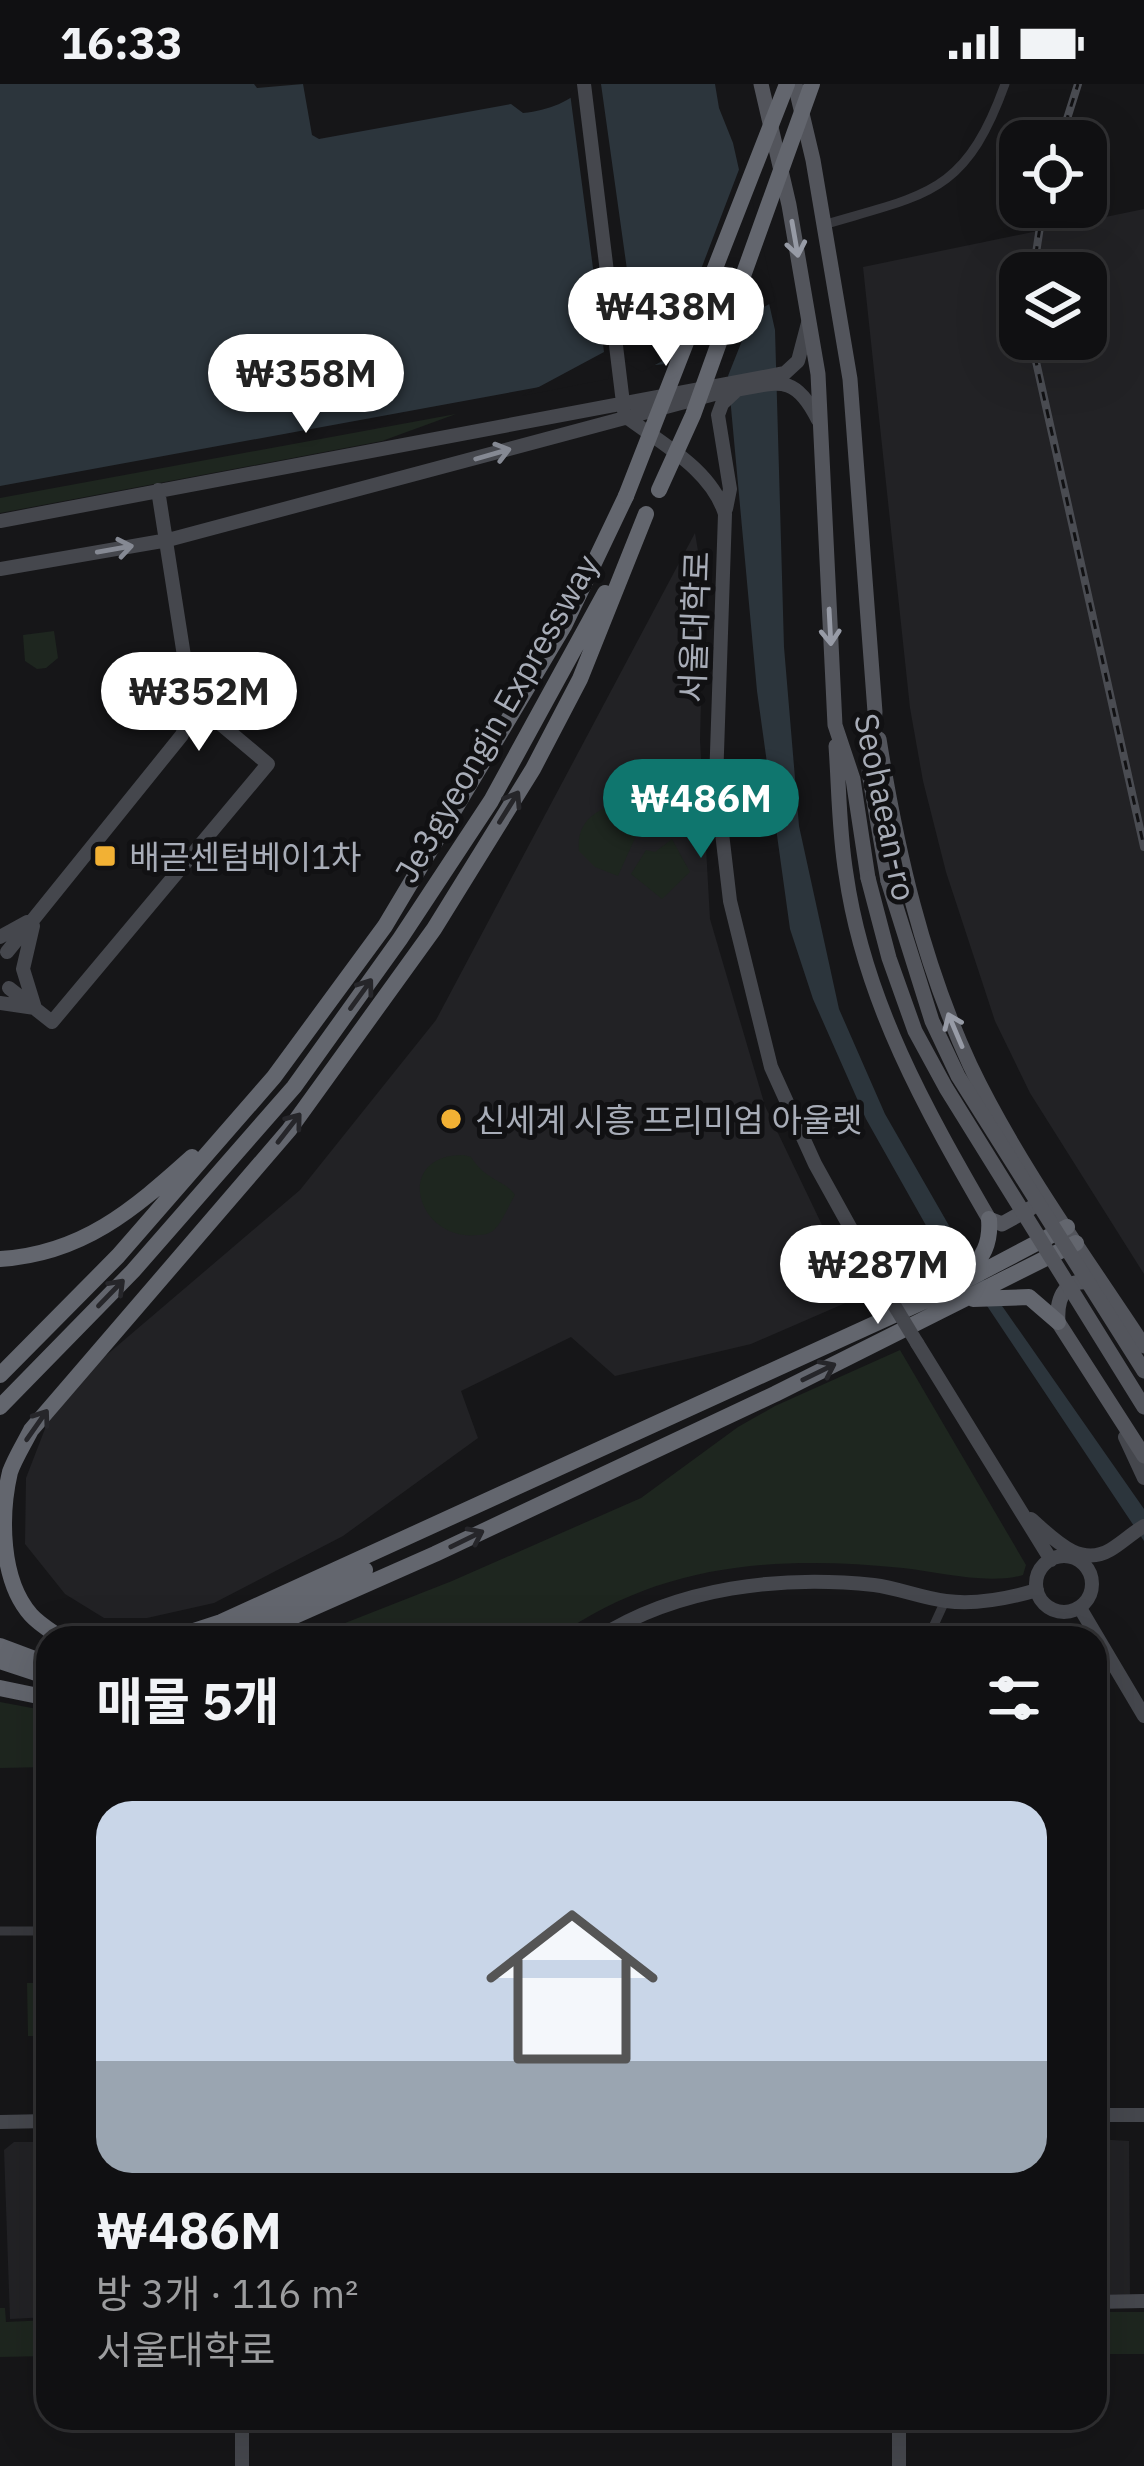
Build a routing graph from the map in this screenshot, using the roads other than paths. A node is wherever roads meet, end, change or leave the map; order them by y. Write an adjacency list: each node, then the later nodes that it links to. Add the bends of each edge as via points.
1 (584, 84): 9 (main road)
2 (761, 84): 7 (main road, Seohaean-ro, one-way to 7)
3 (791, 84): 6 (main road, Seohaean-ro); 25 (highway, Je3gyeongin Expressway, bridge, via 626,496 564,626 385,926)
4 (812, 84): 12 (highway, Je3gyeongin Expressway, bridge, via 693,415)
5 (1005, 84): 6 (street, via 988,130 956,173 924,195)
6 (823, 225): 18 (main road, Seohaean-ro, via 850,379)
7 (809, 318): 9 (main road, via 798,362 785,373); 10 (main road, Seohaean-ro)
8 (738, 390): 9 (main road); 10 (main road, via 800,388); 13 (main road, via 718,415 730,489)
9 (624, 410): 11 (main road); 13 (main road, 서울대학로, via 705,477); 15 (main road, one-way to 9)
10 (820, 424): 19 (main road, Seohaean-ro, one-way to 19)
11 (158, 490): 14 (main road); 15 (main road)
12 (646, 514): 38 (highway, Je3gyeongin Expressway, one-way to 12, via 133,1271 307,1069 491,801); 52 (highway, one-way to 12, via 10,1582 2,1549 9,1474 31,1430 289,1130 434,929 580,680)
13 (725, 514): 43 (main road, 서울대학로, bridge, via 716,782 730,901 771,1066 882,1285)
14 (0, 520)
15 (168, 540): 16 (main road, one-way to 15); 17 (main road)
16 (0, 569)
17 (192, 707): 20 (main road, via 182,735); 24 (main road, via 268,764 52,1022)
18 (875, 712): 26 (main road, one-way to 18, via 949,1015 915,916); 35 (main road, Seohaean-ro, bridge, via 869,773 888,881 932,1021 958,1076)
19 (835, 725): 27 (main road, via 846,874 866,965 926,1110); 39 (main road, Seohaean-ro, bridge, via 854,778 868,878 915,1030)
20 (36, 916): 21 (main road); 22 (main road); 24 (main road, via 23,969)
21 (0, 937)
22 (3, 950): 23 (main road, via 15,974)
23 (3, 995): 24 (main road)
24 (35, 1008)
25 (274, 1077): 29 (highway, via 150,1194 94,1235); 36 (highway, Je3gyeongin Expressway)
26 (1040, 1185): 27 (main road, via 1039,1198 1017,1219); 28 (main road)
27 (989, 1219): 30 (highway)
28 (1072, 1235): 30 (highway); 31 (main road)
29 (0, 1259)
30 (998, 1274): 32 (highway); 32 (highway); 33 (highway)
31 (1107, 1289): 33 (main road, via 1094,1281 1064,1289); 34 (main road)
32 (953, 1297): 42 (highway); 48 (highway, one-way to 32)
33 (1058, 1322): 37 (main road)
34 (1144, 1346)
35 (1144, 1371)
36 (0, 1376)
37 (1111, 1405): 40 (main road); 41 (main road)
38 (0, 1407)
39 (1144, 1407)
40 (1144, 1456)
41 (1144, 1478)
42 (503, 1496): 53 (highway); 54 (highway)
43 (1018, 1507): 45 (main road, via 1066,1550); 47 (main road, 서울대학로)
44 (1144, 1528): 45 (main road)
45 (1106, 1556): 46 (main road)
46 (1077, 1559): 47 (main road); 51 (main road, via 1092,1582)
47 (1051, 1560): 49 (main road)
48 (352, 1590): 55 (highway); 56 (highway)
49 (1037, 1590): 50 (main road); 51 (main road, via 1057,1612)
50 (945, 1601): 57 (main road, via 875,1586 771,1584 668,1604); 58 (street)
51 (1079, 1608): 59 (main road)
52 (45, 1626)
53 (208, 1626)
54 (246, 1626)
55 (272, 1626)
56 (288, 1626)
57 (623, 1626)
58 (934, 1626)
59 (1090, 1626)
60 (0, 1646): 62 (highway)
61 (1107, 1655): 67 (main road)
62 (36, 1660)
63 (0, 1661): 64 (highway)
64 (36, 1673)
65 (0, 1688): 66 (highway)
66 (36, 1696)
67 (1144, 1716)
68 (0, 1931): 69 (street)
69 (36, 1931)
70 (1107, 2115): 71 (main road)
71 (1144, 2115)
72 (36, 2121): 73 (main road)
73 (0, 2122)
74 (1144, 2301): 75 (main road)
75 (1107, 2302)
76 (242, 2430): 78 (main road)
77 (899, 2430): 79 (main road)
78 (242, 2466)
79 (899, 2466)

